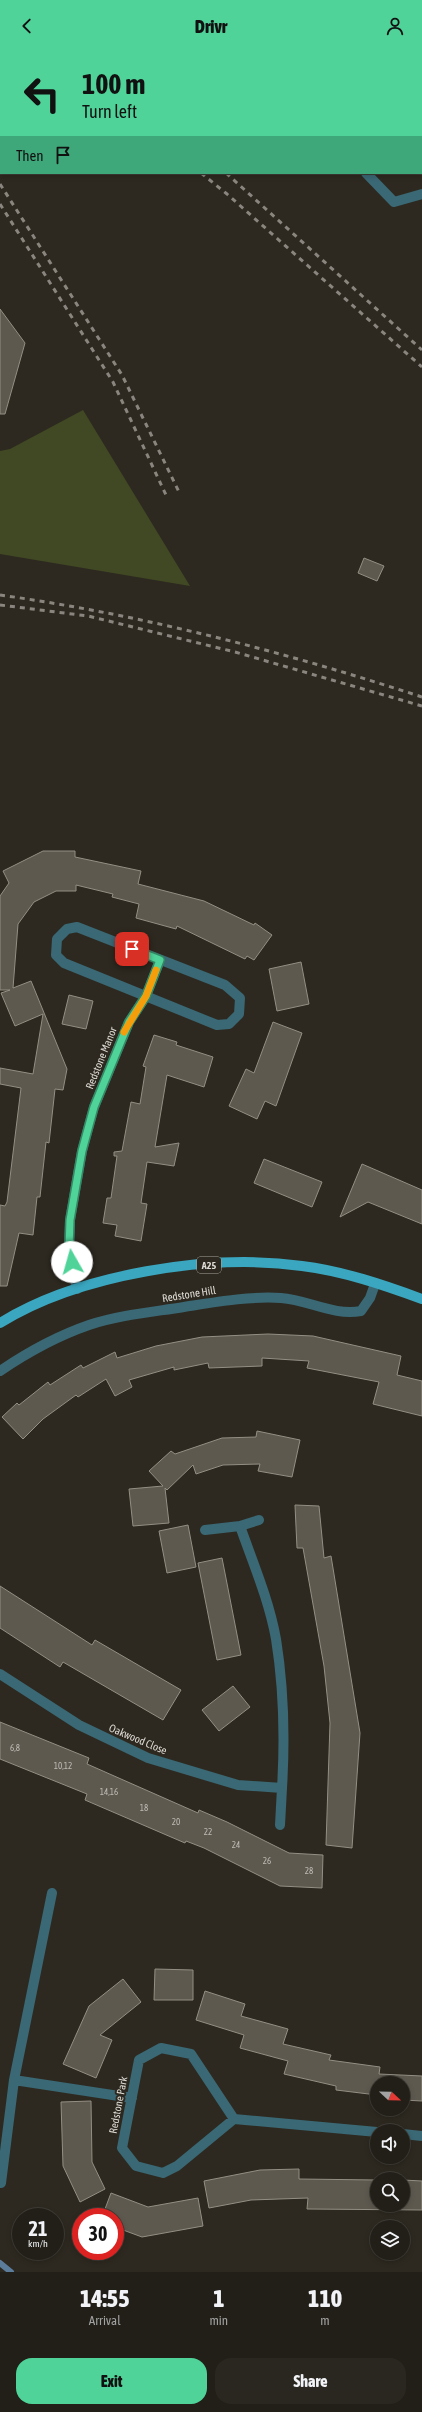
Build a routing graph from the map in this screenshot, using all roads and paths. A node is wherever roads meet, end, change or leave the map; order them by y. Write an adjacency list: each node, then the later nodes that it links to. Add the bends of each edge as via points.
1 (367, 174): 2 (street, via 394,202)
2 (422, 194)
3 (160, 960): 4 (street, Redstone Manor); 4 (street, via 235,991 240,998 239,1014 229,1024 217,1025); 4 (street, via 77,927 67,929 57,939 56,955 64,963)
4 (146, 996): 6 (street, Redstone Manor, via 129,1022 94,1107 82,1151 70,1220 69,1249)
5 (375, 1284): 6 (main road, A25, via 349,1275 302,1266 220,1263 137,1273); 7 (main road, A25); 9 (street, Redstone Hill, via 370,1298 361,1311 349,1314 282,1298 254,1298 135,1315 90,1325 29,1352)
6 (77, 1289): 8 (main road, A25, via 39,1303)
7 (422, 1299)
8 (0, 1323)
9 (0, 1371)
10 (259, 1520): 11 (street)
11 (240, 1526): 12 (street); 14 (street, via 262,1586 276,1638 285,1738)
12 (205, 1530)
13 (0, 1674): 14 (street, Oakwood Close, via 79,1725 148,1758 238,1785)
14 (282, 1788): 15 (street)
15 (280, 1825)
16 (52, 1892): 17 (street)
17 (14, 2080): 18 (street); 23 (street)
18 (132, 2098): 19 (street, Redstone Park, via 139,2060 160,2048 191,2054); 19 (street, Redstone Park, via 122,2148 136,2166 163,2173 176,2166)
19 (234, 2119): 20 (street)
20 (370, 2131)
21 (410, 2135): 22 (street)
22 (422, 2136)
23 (1, 2183)

